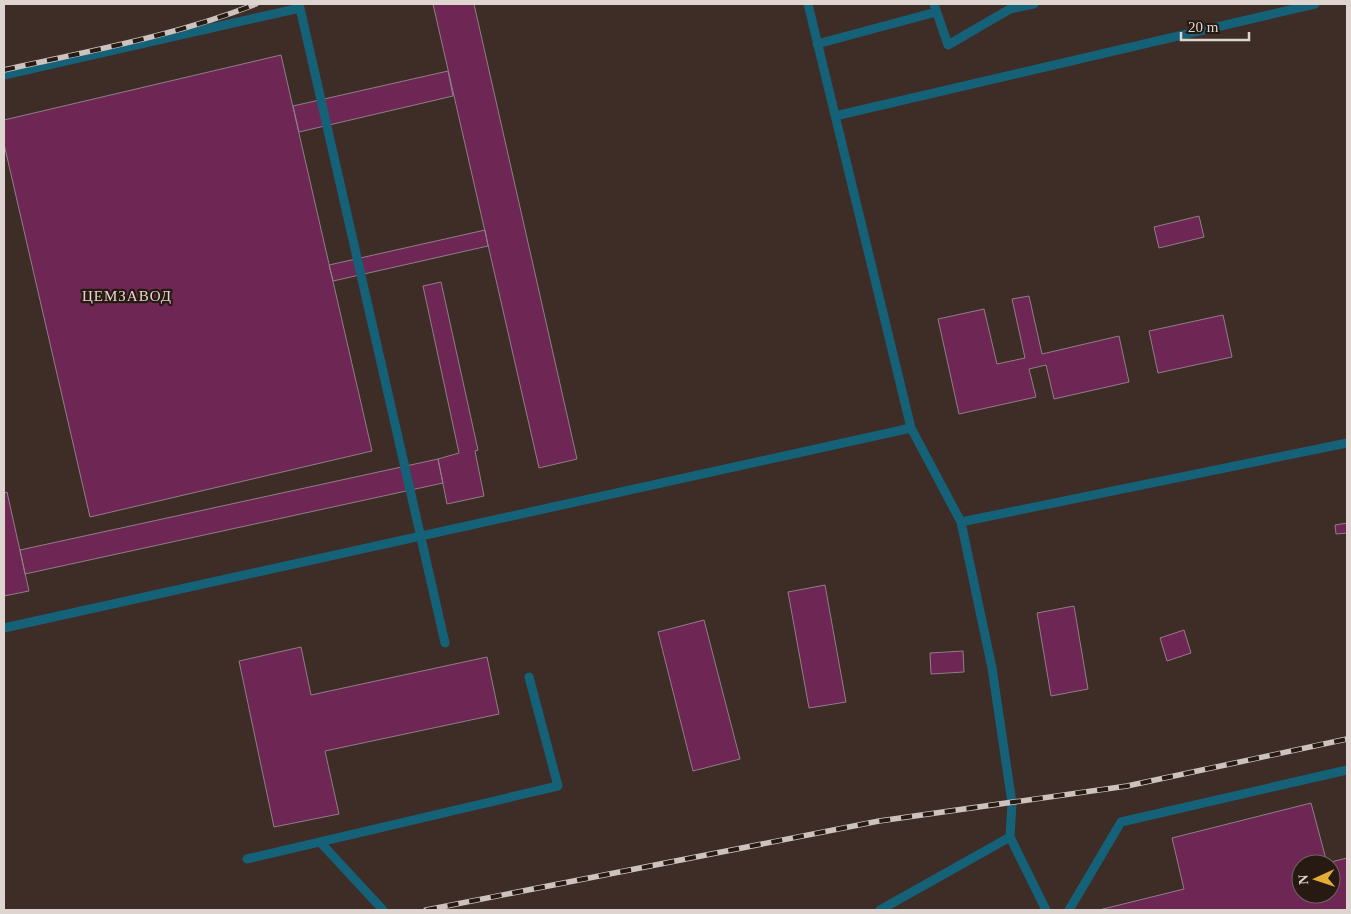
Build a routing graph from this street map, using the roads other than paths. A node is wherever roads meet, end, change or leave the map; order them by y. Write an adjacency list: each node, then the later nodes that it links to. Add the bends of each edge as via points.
1 (808, 4): 5 (lane)
2 (1034, 4): 4 (lane, via 1010,9 948,45)
3 (1316, 4): 7 (lane)
4 (935, 8): 5 (lane)
5 (817, 44): 7 (lane)
6 (4, 75): 11 (lane, via 300,8)
7 (835, 116): 8 (lane)
8 (911, 428): 10 (lane); 11 (lane)
9 (1347, 443): 10 (lane)
10 (961, 522): 16 (lane, via 992,668 1012,803)
11 (421, 537): 12 (lane); 13 (lane)
12 (4, 628)
13 (445, 643)
14 (530, 677): 17 (lane, via 558,786)
15 (1347, 770): 22 (lane, via 1121,822)
16 (1010, 837): 20 (lane); 21 (lane)
17 (320, 842): 18 (lane); 19 (lane)
18 (247, 858)
19 (383, 910)
20 (880, 910)
21 (1046, 910)
22 (1069, 910)

